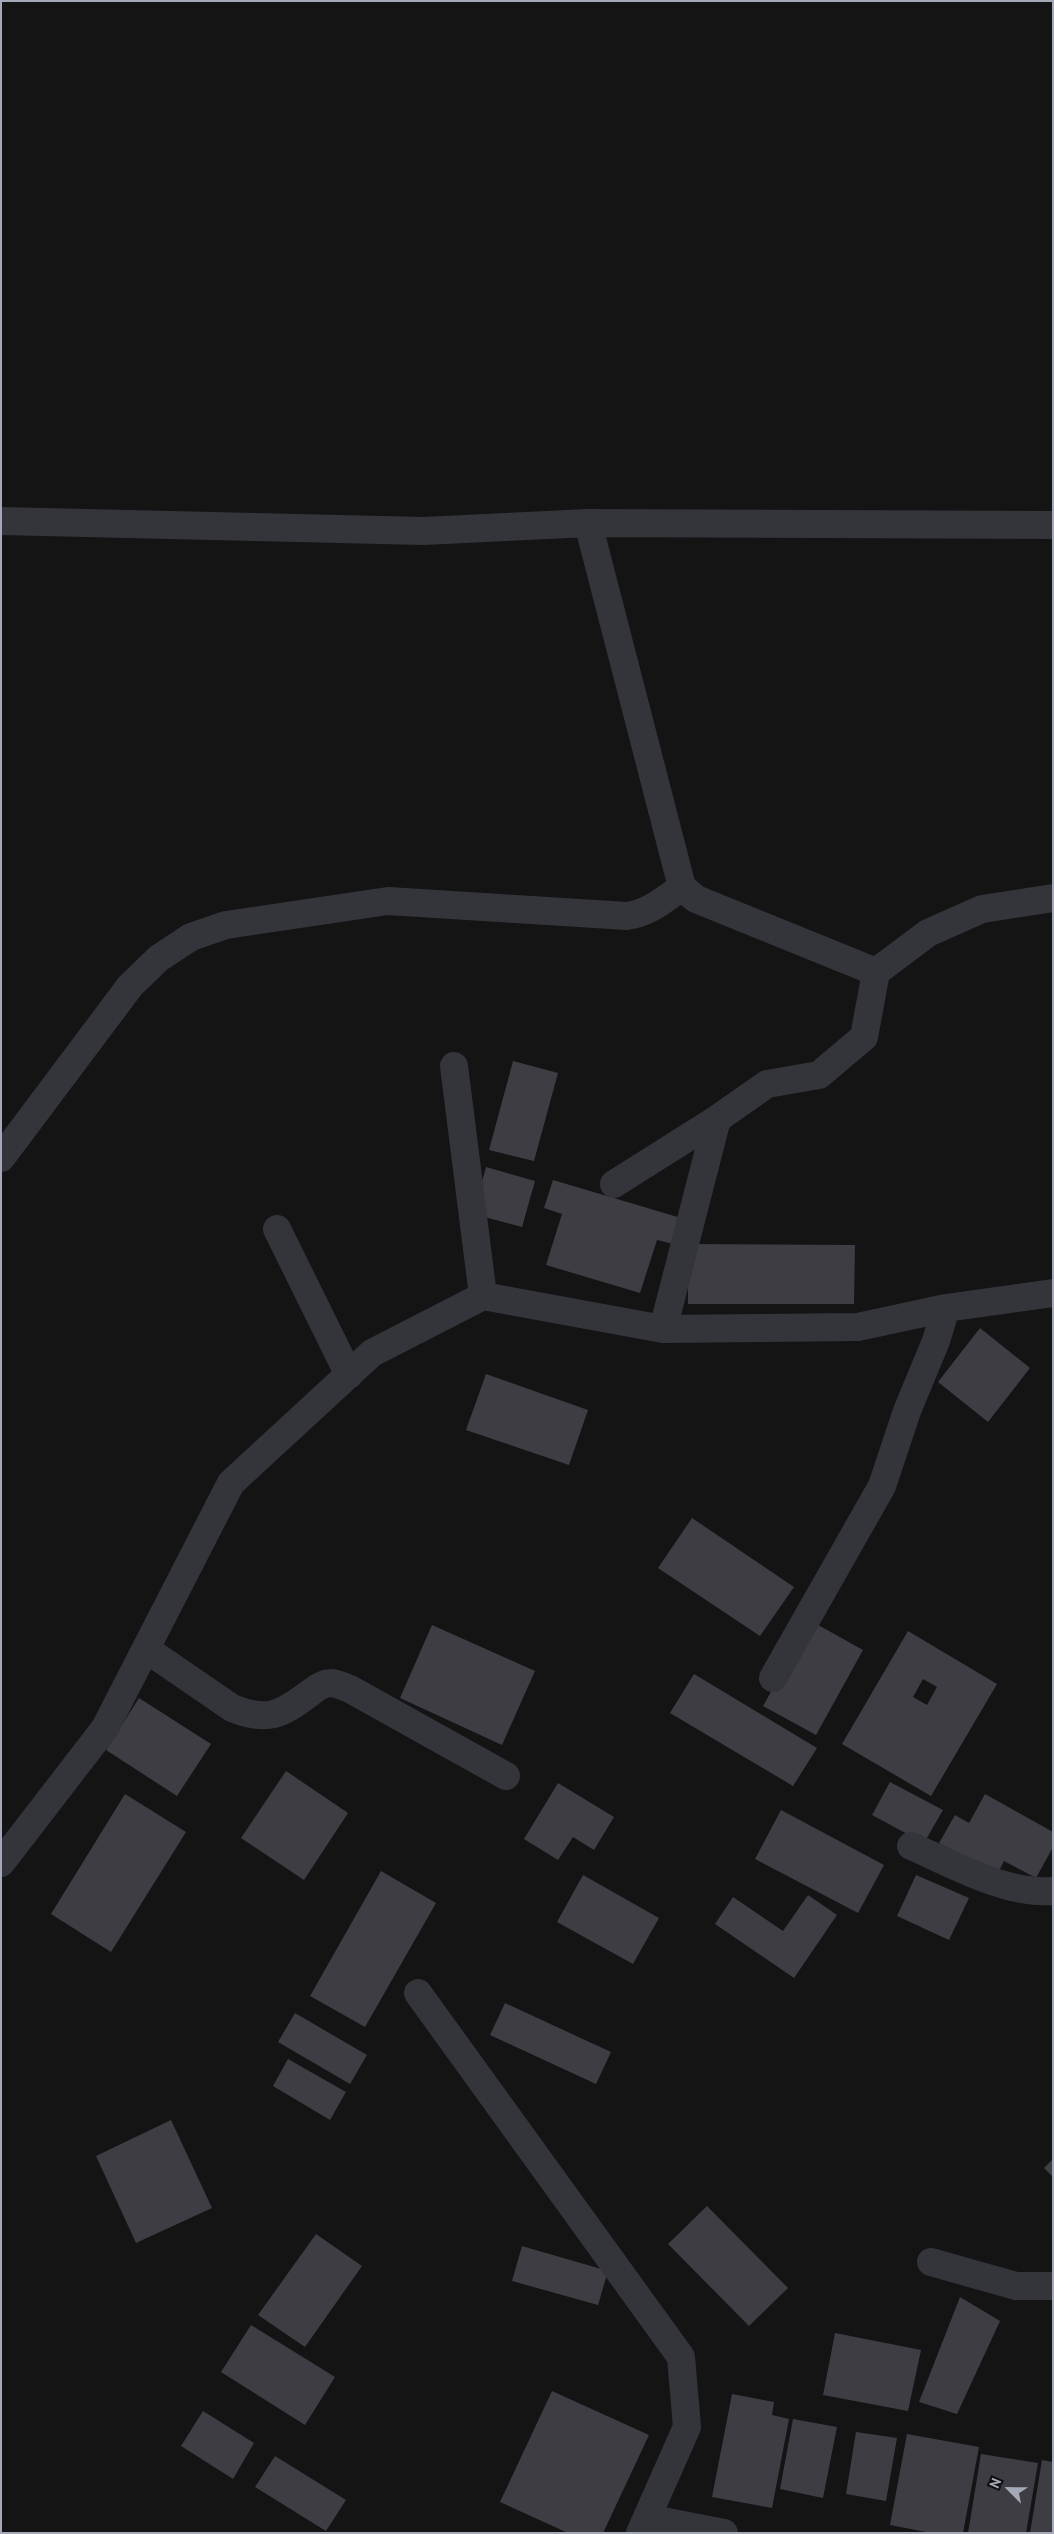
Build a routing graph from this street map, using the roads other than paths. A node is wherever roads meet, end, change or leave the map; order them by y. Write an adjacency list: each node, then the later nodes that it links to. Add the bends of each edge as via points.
1 (1, 521): 2 (street, via 424,531)
2 (588, 524): 3 (street); 4 (street)
3 (1053, 525)
4 (682, 887): 6 (street, via 696,899); 9 (street, via 639,915 388,901 226,925 191,937 159,958 130,986)
5 (1053, 898): 6 (street, via 982,909 928,933)
6 (876, 972): 8 (street, via 864,1037 819,1075 767,1084)
7 (454, 1066): 13 (street)
8 (717, 1119): 10 (street); 15 (street)
9 (1, 1158)
10 (614, 1184)
11 (277, 1229): 16 (street)
12 (1053, 1293): 14 (street)
13 (483, 1296): 15 (street); 16 (street, via 372,1353)
14 (946, 1308): 15 (street, via 858,1327); 18 (street, via 882,1486)
15 (663, 1329)
16 (349, 1375): 17 (street, via 231,1483)
17 (146, 1649): 19 (street, via 244,1713 263,1716 284,1712 319,1686 332,1683 350,1689); 21 (street, via 105,1728)
18 (773, 1678)
19 (506, 1776)
20 (911, 1846): 22 (street, via 980,1876 1028,1890)
21 (1, 1863)
22 (1053, 1891)
23 (418, 1993): 26 (street, via 681,2356 687,2427)
24 (931, 2262): 25 (street, via 1016,2286)
25 (1053, 2286)
26 (643, 2525): 27 (street)
27 (724, 2533)

